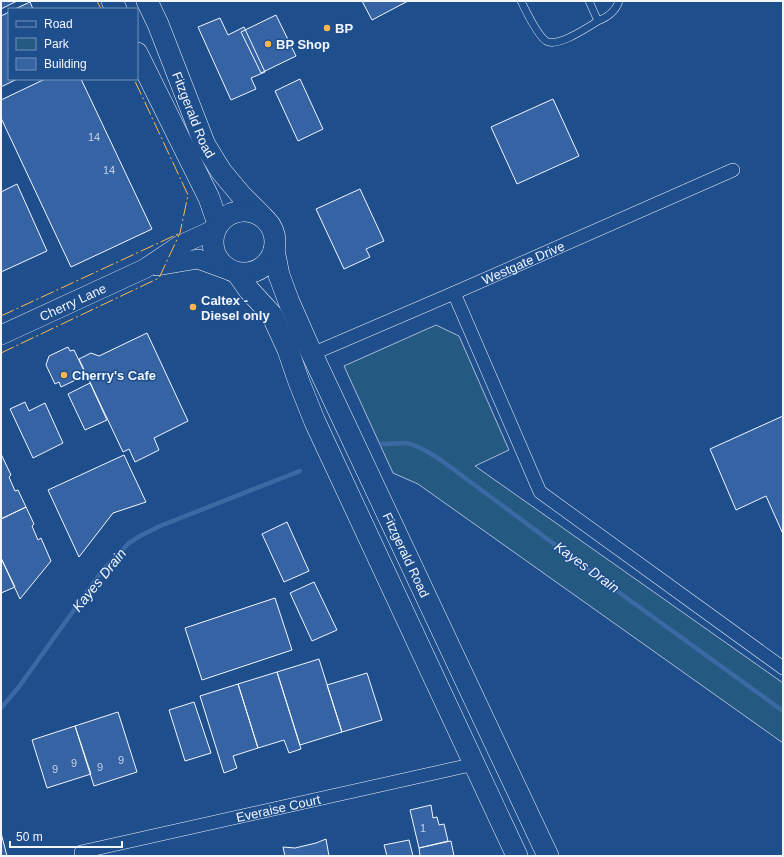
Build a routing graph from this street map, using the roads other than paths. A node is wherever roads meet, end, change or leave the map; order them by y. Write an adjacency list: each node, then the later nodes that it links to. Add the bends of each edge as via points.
1 (147, 1): 8 (main road, Fitzgerald Road, via 205,145 221,171)
2 (521, 1): 5 (lane, via 541,36 547,41 563,40)
3 (588, 1): 5 (lane)
4 (619, 1): 5 (lane, via 613,12)
5 (598, 21)
6 (138, 55): 9 (main road, Fitzgerald Road, via 209,198)
7 (733, 170): 13 (street, Westgate Drive)
8 (262, 216): 9 (main road, via 243,210 233,212); 10 (main road, via 273,231 276,240)
9 (217, 226): 11 (street, Cherry Lane, via 180,245); 12 (main road, via 212,238 216,258)
10 (274, 250): 12 (main road, via 271,259 256,271 247,274); 15 (main road, Fitzgerald Road, via 279,275)
11 (144, 269): 12 (street, Cherry Lane, via 198,258); 14 (street, Cherry Lane)
12 (234, 272): 17 (main road, Fitzgerald Road, via 272,315 315,422)
13 (454, 293): 15 (street, Westgate Drive); 16 (street, via 540,492)
14 (1, 335)
15 (312, 354): 20 (main road, Fitzgerald Road)
16 (783, 668)
17 (475, 764): 18 (street, Everaise Court); 19 (main road, Fitzgerald Road)
18 (81, 852)
19 (517, 856)
20 (548, 856)

